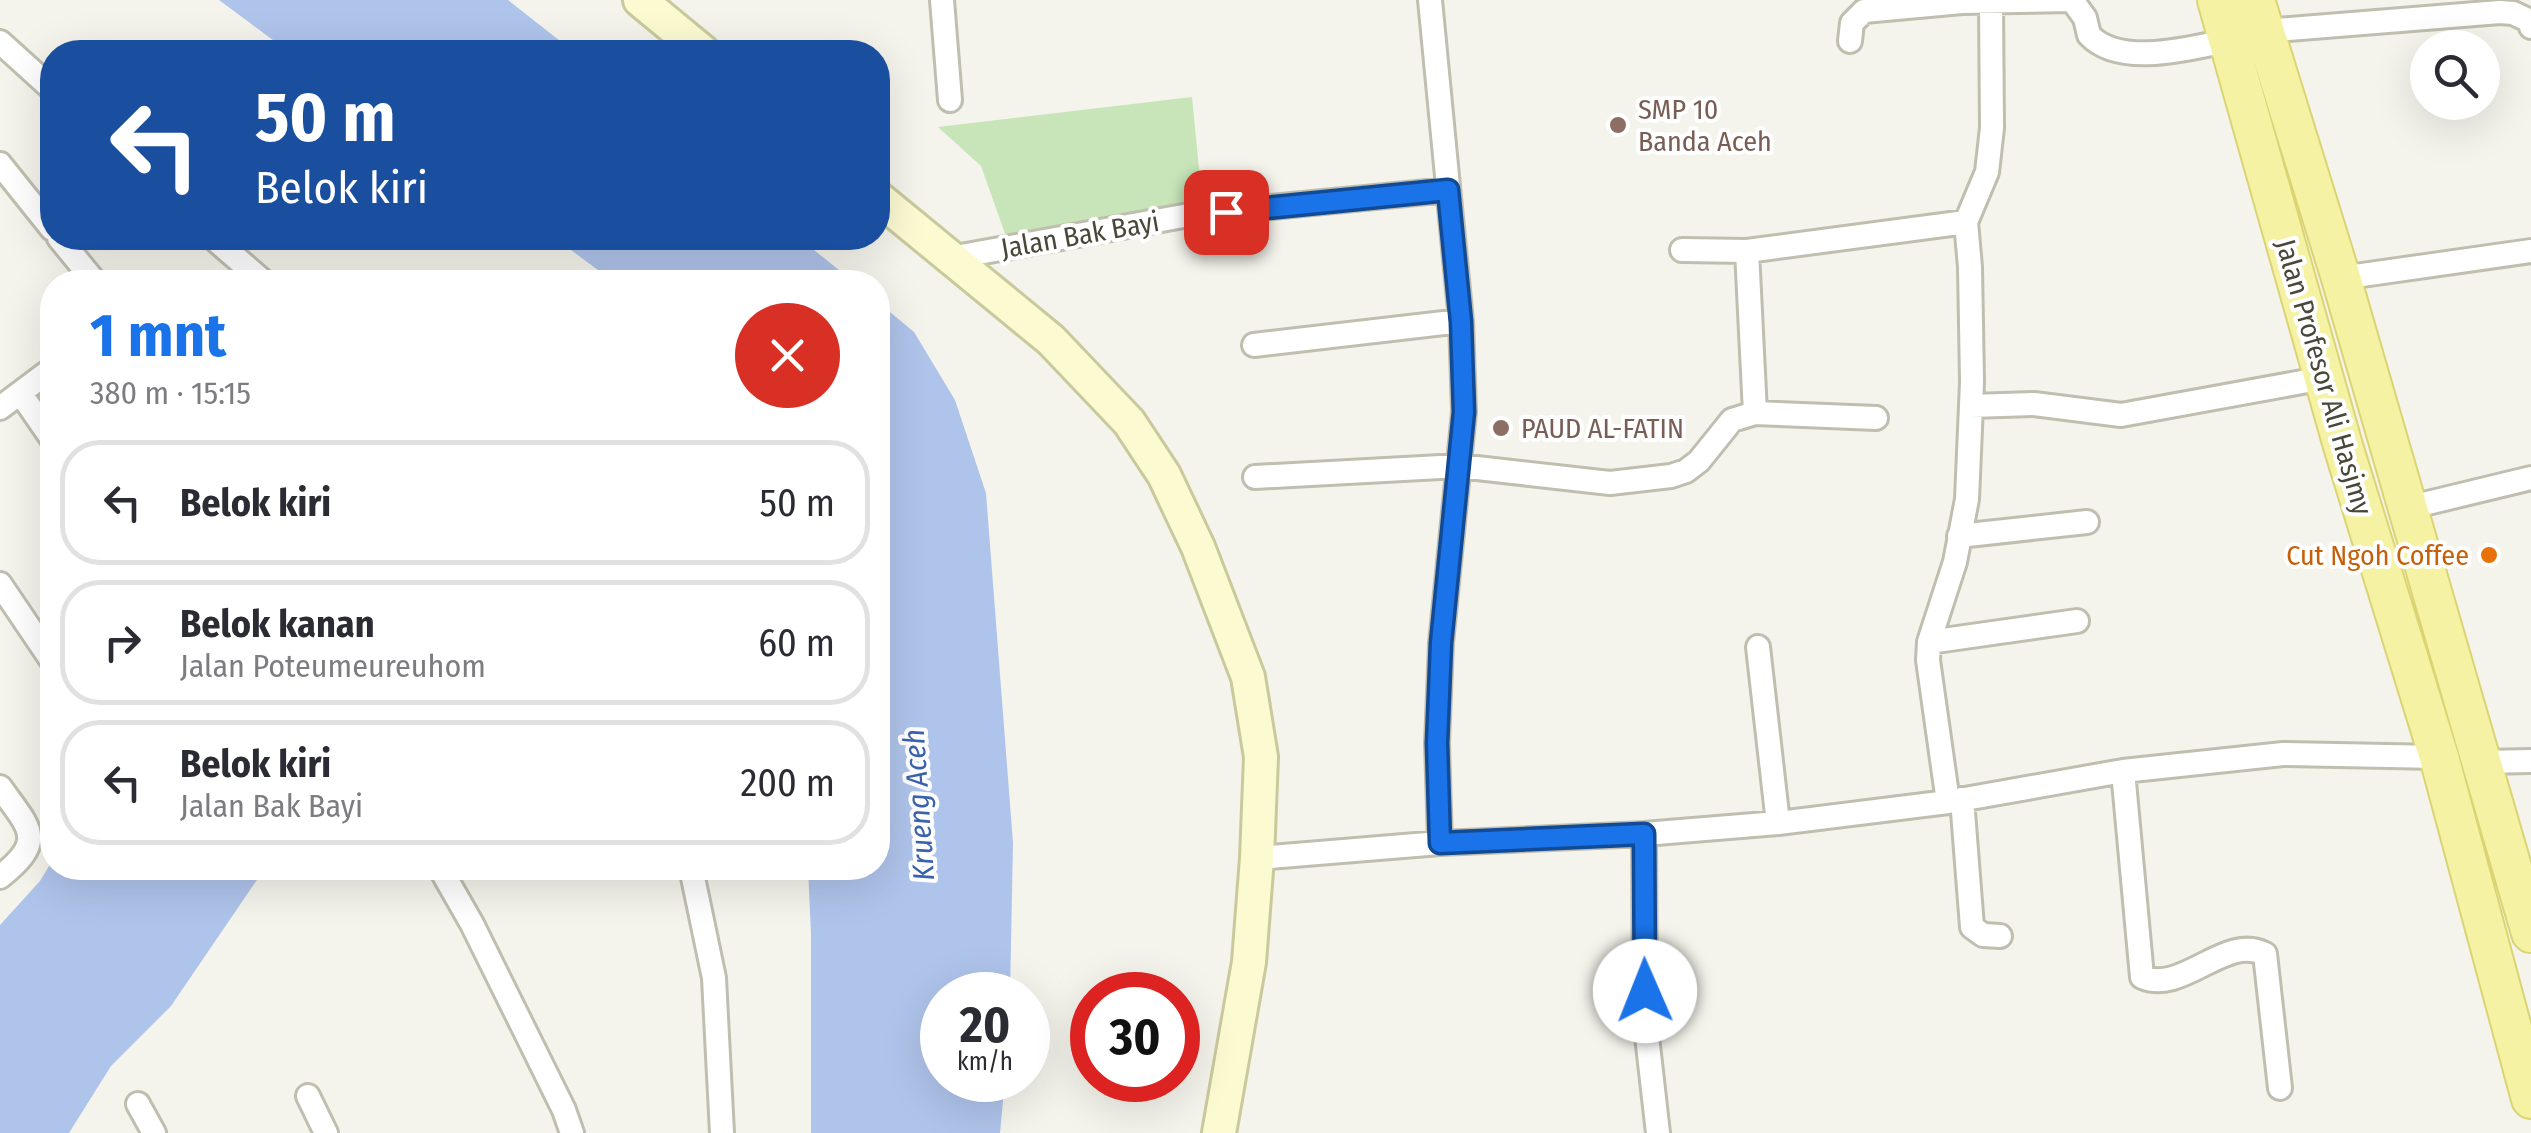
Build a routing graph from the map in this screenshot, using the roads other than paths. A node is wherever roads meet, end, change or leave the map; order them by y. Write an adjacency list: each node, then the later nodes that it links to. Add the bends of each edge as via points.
1 (640, 0): 9 (street)
2 (942, 0): 13 (street)
3 (1430, 0): 17 (street)
4 (2217, 0): 7 (main road, Jalan Profesor Ali Hasjmy)
5 (1962, 1): 6 (street); 10 (street, via 1864,11 1852,23)
6 (1991, 3): 7 (street, via 2072,0 2089,35 2111,51 2170,53); 20 (street, via 1989,158)
7 (2250, 24): 8 (street, via 2500,12 2520,15); 15 (main road, Jalan Profesor Ali Hasjmy); 16 (main road, Jalan Profesor Ali Hasjmy)
8 (2531, 27)
9 (688, 40)
10 (1850, 41)
11 (0, 42): 12 (street)
12 (40, 78)
13 (950, 100)
14 (0, 164): 18 (street)
15 (2308, 174): 16 (main road); 29 (main road, Jalan Profesor Ali Hasjmy)
16 (2268, 184): 33 (main road, Jalan Profesor Ali Hasjmy)
17 (1448, 190): 26 (street, Jalan Bak Bayi, via 1190,216); 30 (street)
18 (40, 208)
19 (890, 208): 26 (street)
20 (1966, 222): 24 (street); 35 (street)
21 (69, 250): 27 (street)
22 (227, 250): 28 (street)
23 (1682, 250): 24 (street)
24 (1747, 250): 37 (street)
25 (2531, 251): 29 (street)
26 (950, 258): 60 (street, via 1051,340 1129,422 1164,474 1248,677 1261,756)
27 (85, 270)
28 (250, 270)
29 (2341, 278): 43 (main road, Jalan Profesor Ali Hasjmy)
30 (1461, 322): 31 (street); 40 (street)
31 (1254, 345)
32 (40, 378): 34 (street)
33 (2324, 378): 35 (street, via 2120,415 2034,404); 51 (main road, Jalan Profesor Ali Hasjmy)
34 (20, 394): 36 (street); 39 (street)
35 (1972, 406): 45 (street)
36 (0, 408)
37 (1756, 413): 38 (street); 40 (street, via 1732,420 1699,461 1671,476 1610,483)
38 (1876, 418)
39 (40, 422)
40 (1459, 466): 41 (street); 59 (street, via 1441,643)
41 (1254, 477)
42 (2531, 478): 43 (street)
43 (2407, 508): 53 (main road, Jalan Profesor Ali Hasjmy)
44 (2087, 522): 45 (street)
45 (1959, 536): 48 (street)
46 (0, 584): 49 (street)
47 (2077, 621): 48 (street)
48 (1929, 642): 56 (street)
49 (40, 643)
50 (1758, 648): 57 (street)
51 (2439, 757): 54 (street, via 2283,754); 68 (main road, Jalan Profesor Ali Hasjmy)
52 (2531, 761): 53 (street)
53 (2483, 762): 64 (main road, Jalan Profesor Ali Hasjmy)
54 (2122, 770): 56 (street); 66 (street, via 2142,976 2186,974 2250,949 2264,954)
55 (0, 787): 61 (street, via 29,830 30,844)
56 (1955, 800): 57 (street); 65 (street, via 1972,927)
57 (1778, 824): 58 (street)
58 (1644, 834): 59 (street); 75 (street, via 1646,1019)
59 (1440, 843): 60 (street)
60 (1257, 858): 74 (street, via 1249,962)
61 (0, 877)
62 (447, 880): 72 (street)
63 (694, 880): 73 (street, via 714,978)
64 (2531, 933)
65 (2000, 936)
66 (2280, 1088)
67 (308, 1096): 71 (street)
68 (2531, 1099)
69 (138, 1104): 70 (street)
70 (154, 1133)
71 (326, 1133)
72 (572, 1133)
73 (722, 1133)
74 (1220, 1133)
75 (1658, 1133)

